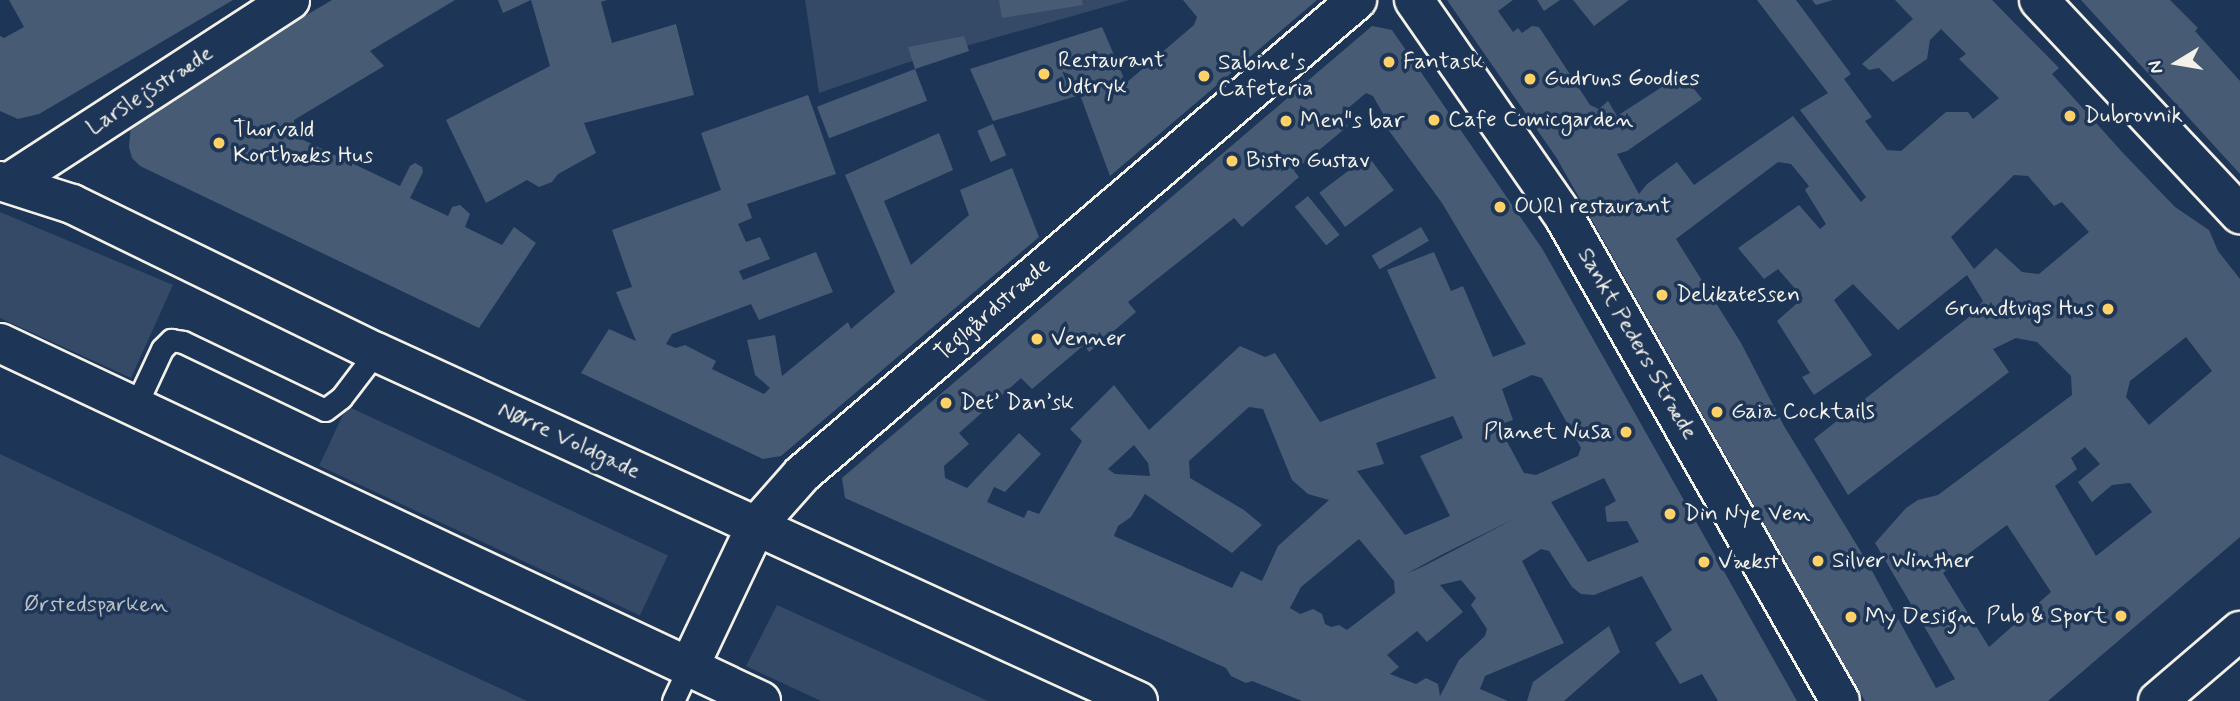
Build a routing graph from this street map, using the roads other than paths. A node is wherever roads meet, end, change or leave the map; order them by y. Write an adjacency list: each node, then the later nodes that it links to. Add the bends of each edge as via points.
1 (290, 0): 5 (street, Larslejsstræde)
2 (1357, 0): 10 (street, Teglgårdstræde, via 802,474)
3 (1415, 0): 15 (street, Sankt Peders Stræde, via 1563,215)
4 (2039, 0): 6 (street)
5 (5, 182): 8 (street, Nørre Voldgade, via 72,204)
6 (2240, 214)
7 (0, 343): 9 (street)
8 (376, 352): 9 (lane, via 341,398 325,410 172,340 162,349); 10 (street, Nørre Voldgade)
9 (135, 407): 12 (street)
10 (756, 526): 12 (street, Teglgårdstræde); 14 (street, Nørre Voldgade)
11 (2240, 631): 16 (street)
12 (681, 684): 13 (street)
13 (761, 701)
14 (1139, 701)
15 (1840, 701)
16 (2158, 701)

